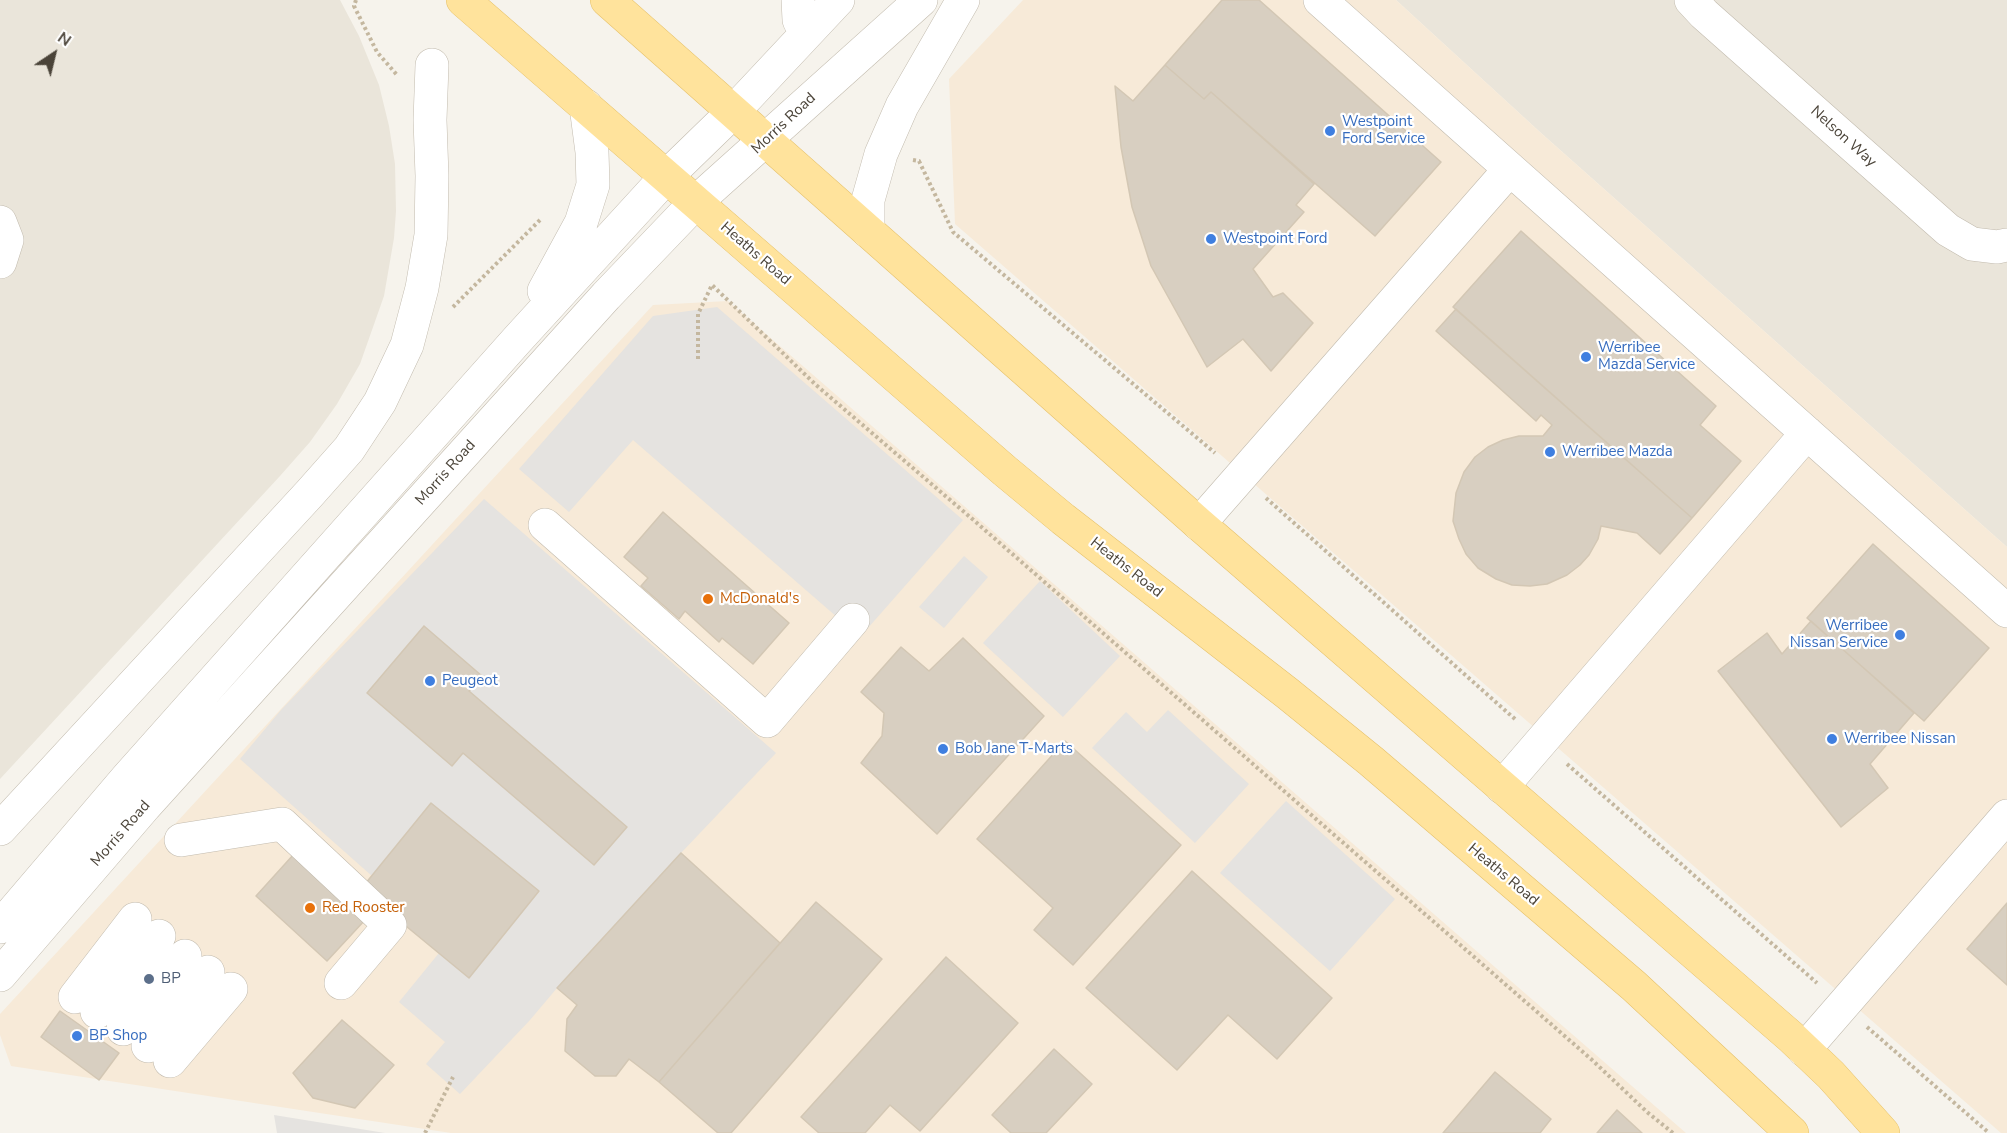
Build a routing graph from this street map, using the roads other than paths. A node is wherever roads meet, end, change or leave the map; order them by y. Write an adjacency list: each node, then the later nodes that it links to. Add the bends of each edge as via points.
1 (464, 0): 11 (main road, Heaths Road)
2 (607, 0): 12 (main road)
3 (798, 0): 9 (street, via 799,20)
4 (838, 0): 9 (street, Morris Road)
5 (921, 0): 13 (street, Morris Road)
6 (963, 0): 17 (street, via 902,106 881,154 868,201)
7 (1320, 0): 14 (street)
8 (1691, 0): 18 (street, Nelson Way, via 1948,230 1972,244)
9 (806, 34): 12 (street, Morris Road)
10 (432, 65): 27 (street, via 431,235 407,345 380,402 349,449 310,493)
11 (586, 106): 15 (main road, Heaths Road); 19 (street, via 593,184 581,223)
12 (734, 111): 13 (main road); 15 (street, Morris Road)
13 (767, 141): 16 (street, Morris Road); 17 (main road)
14 (1510, 169): 20 (street); 21 (street)
15 (667, 176): 16 (main road, Heaths Road); 19 (street, Morris Road)
16 (696, 202): 31 (street, Morris Road, via 493,419 145,806); 35 (main road, Heaths Road, via 1005,471 1371,761 1634,986)
17 (868, 231): 21 (main road)
18 (2007, 245)
19 (517, 340): 29 (street, Morris Road, via 127,778)
20 (1807, 434): 23 (street); 25 (street)
21 (1199, 524): 25 (main road)
22 (545, 525): 24 (street, via 767,721)
23 (2007, 611)
24 (853, 620)
25 (1502, 787): 34 (main road)
26 (2007, 816): 34 (street)
27 (0, 829)
28 (181, 840): 32 (street, via 282,824 390,925)
29 (0, 927)
30 (147, 927): 33 (street)
31 (0, 975)
32 (341, 983)
33 (123, 1029): 33 (street, via 208,972)
34 (1804, 1050): 36 (main road)
35 (1792, 1133)
36 (1883, 1133)

